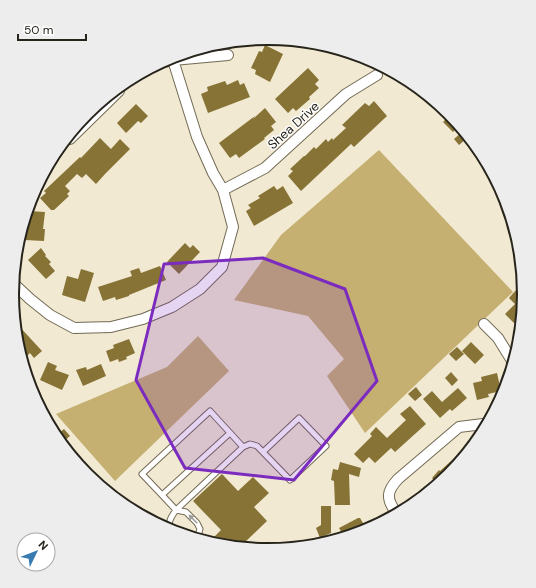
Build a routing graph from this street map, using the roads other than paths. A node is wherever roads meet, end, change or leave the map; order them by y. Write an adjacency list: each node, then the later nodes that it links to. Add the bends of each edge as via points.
1 (228, 55): 2 (street)
2 (187, 59)
3 (172, 65): 5 (street, via 197,137)
4 (377, 75): 5 (street, Shea Drive, via 346,94 265,168)
5 (223, 190): 6 (street, via 233,227 222,267 200,289 172,307 143,319 111,327 74,328 50,315)
6 (19, 289)
7 (484, 324): 8 (street, via 498,338)
8 (509, 356)
9 (480, 424): 14 (street, via 459,427 398,479 388,494)
10 (230, 433): 11 (lane); 13 (lane); 13 (lane, via 210,411 142,474)
11 (243, 447): 12 (lane, via 250,444); 15 (lane)
12 (263, 452): 12 (lane, via 290,480 326,446 299,418)
13 (162, 495): 15 (lane)
14 (394, 509)
15 (176, 510): 16 (lane); 17 (lane, one-way to 15, via 200,528 197,523 186,512)
16 (170, 522)
17 (199, 533)

